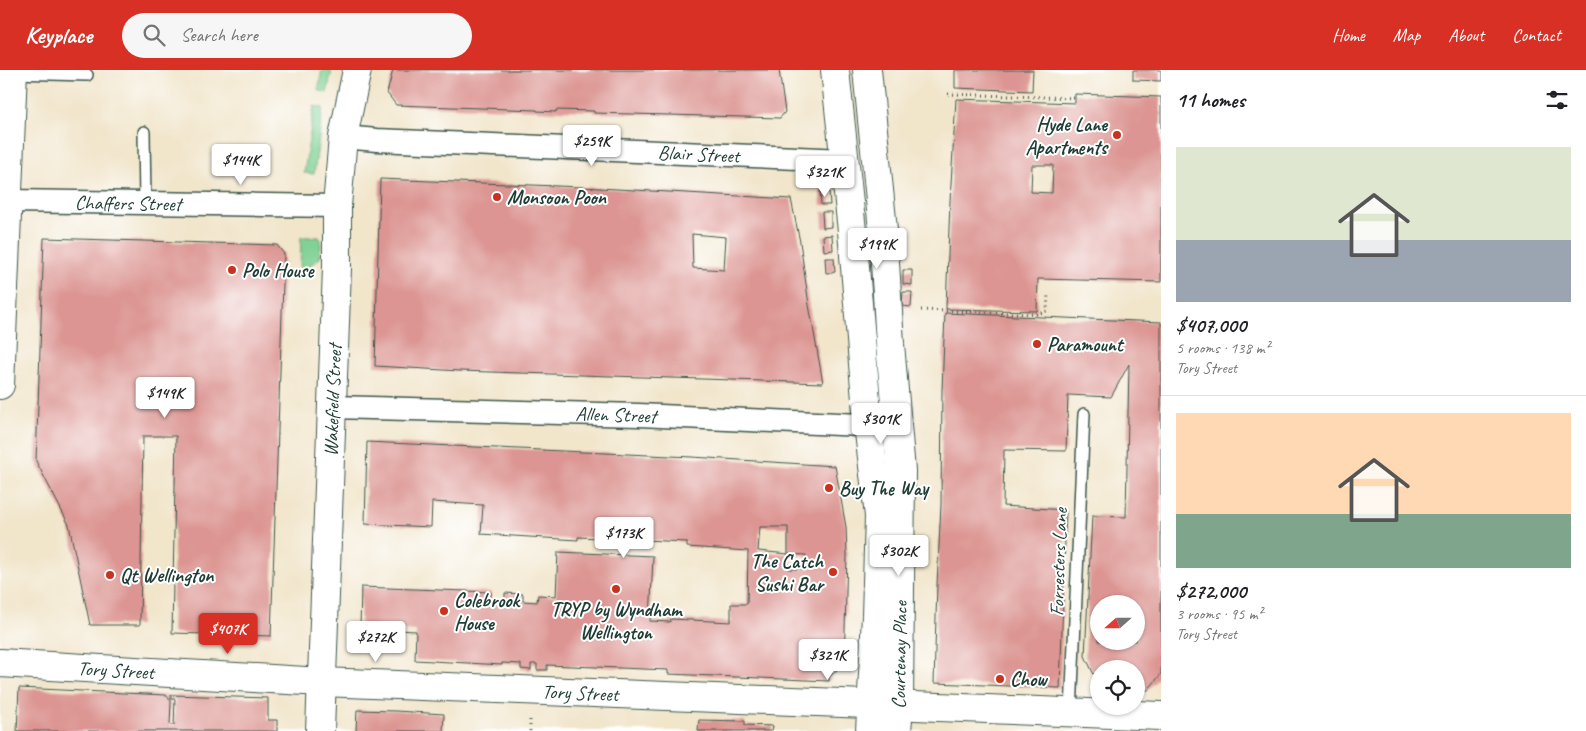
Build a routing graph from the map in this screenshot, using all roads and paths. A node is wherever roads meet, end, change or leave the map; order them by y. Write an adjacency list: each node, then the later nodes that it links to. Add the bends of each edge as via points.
1 (357, 70): 9 (street, Wakefield Street)
2 (835, 70): 10 (street, Courtenay Place)
3 (867, 70): 20 (street, Courtenay Place)
4 (13, 72): 5 (lane); 11 (street)
5 (87, 75)
6 (948, 94): 7 (path)
7 (1075, 98)
8 (144, 132): 12 (lane)
9 (343, 136): 10 (street, Blair Street); 13 (street, Wakefield Street)
10 (845, 160): 19 (street, Courtenay Place)
11 (8, 201): 12 (street, Chaffers Street); 16 (street)
12 (145, 203): 13 (street, Chaffers Street)
13 (337, 206): 17 (street, Wakefield Street)
14 (1048, 293): 15 (path, via 1047,311 1036,314)
15 (921, 310)
16 (0, 385)
17 (332, 407): 19 (street, Allen Street); 22 (street, Wakefield Street)
18 (1084, 414): 24 (lane, Forresters Lane)
19 (868, 424): 20 (street, Allen Street); 23 (street, Courtenay Place, via 879,516)
20 (898, 428): 26 (street, Courtenay Place, via 901,471)
21 (0, 663): 22 (street, Tory Street)
22 (322, 682): 23 (street, Tory Street); 28 (street, Wakefield Street)
23 (872, 704): 26 (street, Tory Street); 30 (street, Courtenay Place)
24 (1071, 712): 25 (street, Tory Street, via 1111,719); 26 (street, Tory Street)
25 (1161, 716)
26 (898, 718)
27 (530, 720): 29 (path)
28 (320, 731)
29 (530, 731)
30 (870, 731)

